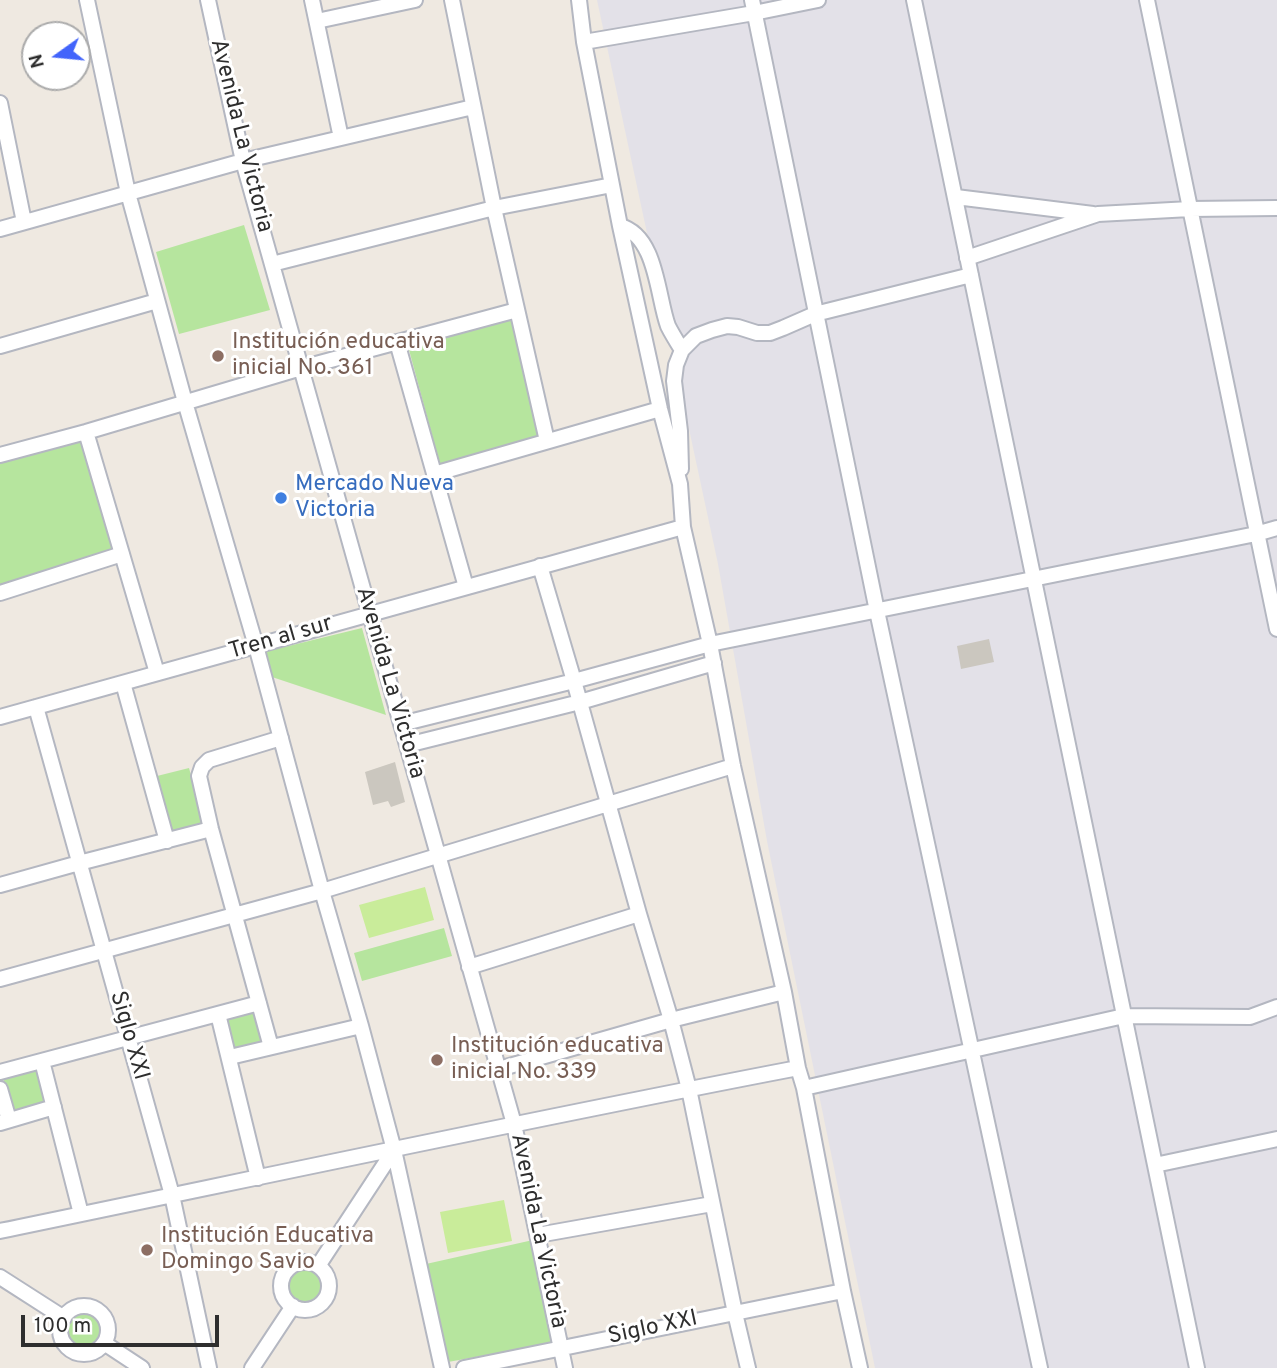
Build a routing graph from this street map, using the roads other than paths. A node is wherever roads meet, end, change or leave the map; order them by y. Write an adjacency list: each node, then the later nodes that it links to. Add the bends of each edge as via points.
1 (87, 0): 18 (street)
2 (208, 0): 16 (street, Avenida La Victoria)
3 (312, 0): 11 (street)
4 (415, 0): 11 (street)
5 (452, 0): 14 (street)
6 (579, 0): 12 (street)
7 (818, 0): 10 (street)
8 (914, 0): 19 (street)
9 (1147, 0): 22 (street)
10 (753, 6): 12 (street); 32 (street)
11 (317, 21): 15 (street)
12 (584, 42): 17 (street)
13 (0, 103): 24 (street)
14 (474, 107): 15 (street); 20 (street)
15 (341, 138): 16 (street)
16 (243, 161): 18 (street); 28 (street, Avenida La Victoria)
17 (612, 185): 20 (street); 25 (street)
18 (128, 193): 24 (street); 30 (street)
19 (956, 197): 23 (street); 27 (street)
20 (494, 208): 28 (street); 31 (street)
21 (1277, 208): 22 (street)
22 (1190, 209): 23 (street); 46 (street)
23 (1098, 214): 27 (street)
24 (24, 222): 26 (street)
25 (620, 226): 35 (street, via 637,234 646,248 668,326); 38 (street)
26 (0, 229)
27 (967, 258): 29 (street)
28 (272, 264): 36 (street, Avenida La Victoria)
29 (971, 275): 32 (street); 49 (street)
30 (157, 301): 34 (street); 37 (street)
31 (517, 310): 33 (street); 40 (street)
32 (815, 314): 35 (street, via 770,332 727,326 712,330 696,336); 52 (street)
33 (397, 342): 36 (street); 42 (street)
34 (0, 346)
35 (682, 350): 43 (street, via 674,381)
36 (301, 368): 37 (street); 53 (street, Avenida La Victoria)
37 (186, 402): 39 (street); 56 (street)
38 (660, 409): 40 (street); 43 (street)
39 (86, 432): 41 (street); 47 (street)
40 (547, 441): 42 (street)
41 (0, 455)
42 (434, 474): 50 (street)
43 (681, 484): 44 (street)
44 (683, 527): 48 (street, Tren al sur); 55 (street)
45 (1277, 528): 46 (street)
46 (1256, 534): 49 (street); 54 (street)
47 (122, 554): 51 (street); 58 (street)
48 (540, 566): 50 (street, Tren al sur); 59 (street)
49 (1033, 578): 52 (street); 84 (street)
50 (466, 587): 53 (street, Tren al sur)
51 (0, 593)
52 (877, 611): 55 (street); 89 (street)
53 (370, 614): 56 (street, Tren al sur); 64 (street, Avenida La Victoria)
54 (1277, 629)
55 (710, 644): 57 (street); 59 (street)
56 (256, 646): 58 (street, Tren al sur); 65 (street)
57 (714, 663): 61 (street); 67 (street)
58 (157, 673): 60 (street, Tren al sur)
59 (574, 681): 61 (street); 64 (street)
60 (123, 683): 62 (street, Tren al sur); 70 (street)
61 (580, 702): 66 (street); 68 (street)
62 (36, 707): 63 (street, Tren al sur); 72 (street, Siglo XXI)
63 (0, 717)
64 (401, 724): 66 (street, Avenida La Victoria)
65 (281, 738): 69 (street, via 209,760 202,767 199,776); 74 (street)
66 (407, 746): 71 (street, Avenida La Victoria)
67 (733, 766): 68 (street); 80 (street)
68 (608, 804): 71 (street); 76 (street)
69 (211, 829): 70 (street); 75 (street)
70 (167, 841): 72 (street)
71 (438, 855): 74 (street); 78 (street, Avenida La Victoria)
72 (79, 863): 73 (street); 77 (street, Siglo XXI)
73 (0, 885)
74 (322, 891): 75 (street); 86 (street)
75 (234, 914): 77 (street); 81 (street)
76 (639, 914): 78 (street); 85 (street)
77 (103, 950): 79 (street); 87 (street, Siglo XXI)
78 (469, 967): 93 (street, Avenida La Victoria)
79 (0, 979)
80 (783, 992): 85 (street); 92 (street)
81 (259, 1003): 83 (street); 88 (street)
82 (1277, 1007): 84 (street, via 1250,1017)
83 (219, 1014): 87 (street); 90 (street)
84 (1124, 1016): 89 (street); 103 (street)
85 (671, 1020): 93 (street); 97 (street)
86 (361, 1026): 88 (street); 102 (street)
87 (129, 1038): 91 (street); 105 (street, Siglo XXI)
88 (271, 1048): 90 (street)
89 (971, 1050): 95 (street); 126 (street)
90 (230, 1057): 104 (street)
91 (42, 1061): 94 (street); 98 (street)
92 (798, 1068): 95 (street); 97 (street)
93 (499, 1069): 100 (street, Avenida La Victoria)
94 (0, 1072)
95 (804, 1087): 112 (street)
96 (0, 1089): 99 (street)
97 (689, 1089): 100 (street); 106 (street)
98 (54, 1107): 99 (street); 107 (street)
99 (4, 1121)
100 (514, 1124): 102 (street); 109 (street, Avenida La Victoria)
101 (1277, 1139): 103 (street)
102 (394, 1150): 104 (street); 110 (street); 121 (street)
103 (1155, 1165): 127 (street)
104 (258, 1178): 105 (street)
105 (172, 1195): 107 (street); 119 (street, Siglo XXI)
106 (712, 1204): 109 (street); 114 (street)
107 (81, 1214): 108 (street)
108 (0, 1231)
109 (538, 1235): 117 (street, Avenida La Victoria)
110 (318, 1266): 113 (street, via 299,1263 284,1276 284,1296); 113 (street, via 329,1281 326,1299 311,1309)
111 (0, 1276): 115 (street)
112 (843, 1292): 114 (street, Siglo XXI); 125 (street)
113 (293, 1306): 120 (street)
114 (735, 1312): 117 (street, Siglo XXI); 124 (street)
115 (64, 1318): 116 (street, via 62,1337 75,1352 88,1353); 116 (street, via 78,1307 96,1309 107,1325)
116 (104, 1343): 118 (street)
117 (561, 1349): 122 (street, Siglo XXI); 123 (street, Avenida La Victoria)
118 (142, 1368)
119 (209, 1368)
120 (252, 1368)
121 (442, 1368)
122 (464, 1368)
123 (565, 1368)
124 (748, 1368)
125 (860, 1368)
126 (1040, 1368)
127 (1197, 1368)

